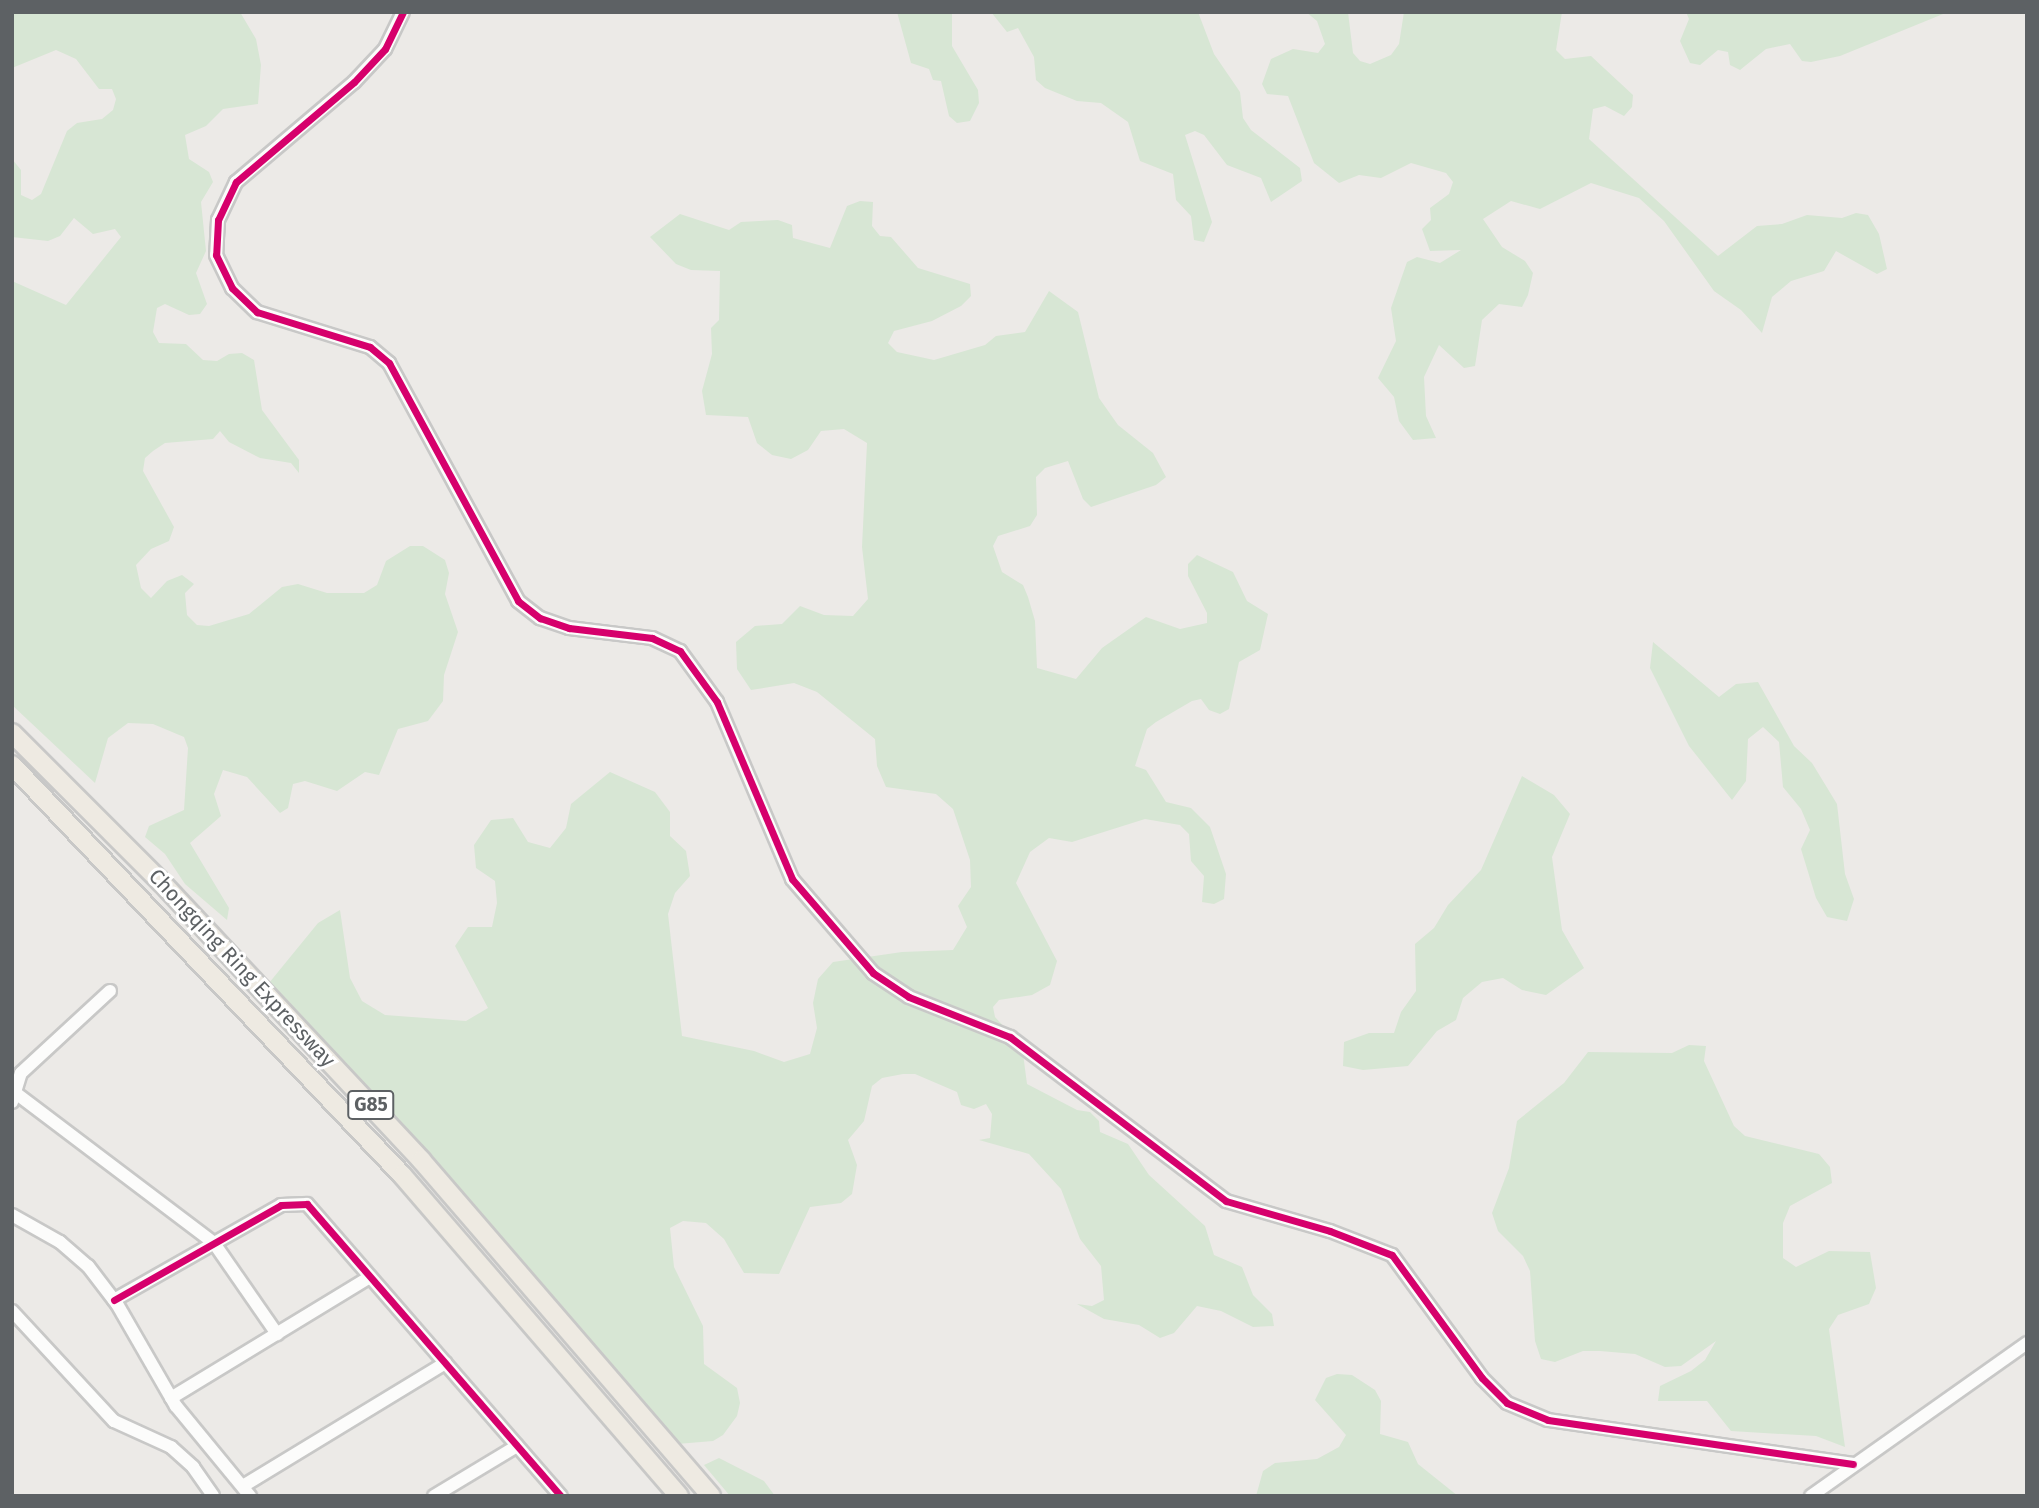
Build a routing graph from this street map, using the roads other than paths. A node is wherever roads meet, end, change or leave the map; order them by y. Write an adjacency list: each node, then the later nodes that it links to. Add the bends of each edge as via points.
1 (403, 12): 16 (street, via 385,49 354,82 236,182 218,220 216,255 232,288 257,312 370,347 389,363 518,601 540,618 569,628 652,638 680,651 717,702 792,878 873,973 909,997 1010,1037 1226,1201 1330,1231 1392,1255 1482,1378 1507,1403 1548,1420)
2 (12, 733): 22 (highway, Chongqing Ring Expressway / G85, via 161,882 421,1160)
3 (12, 765): 21 (highway, Chongqing Ring Expressway / G85, via 393,1165)
4 (110, 990): 5 (street, via 21,1073)
5 (15, 1098): 7 (street)
6 (12, 1215): 9 (street, via 60,1242 88,1266)
7 (215, 1243): 8 (street, via 298,1200 307,1204); 9 (street); 11 (street)
8 (370, 1277): 11 (street); 13 (street)
9 (114, 1300): 14 (street)
10 (12, 1311): 18 (street, via 114,1420 171,1447 193,1467)
11 (277, 1334): 14 (street)
12 (2027, 1343): 16 (street)
13 (445, 1363): 15 (street); 17 (street)
14 (171, 1398): 17 (street)
15 (517, 1446): 19 (street); 20 (street)
16 (1853, 1464): 23 (street)
17 (246, 1491)
18 (213, 1496)
19 (434, 1496)
20 (561, 1496)
21 (679, 1496)
22 (711, 1496)
23 (1811, 1496)

